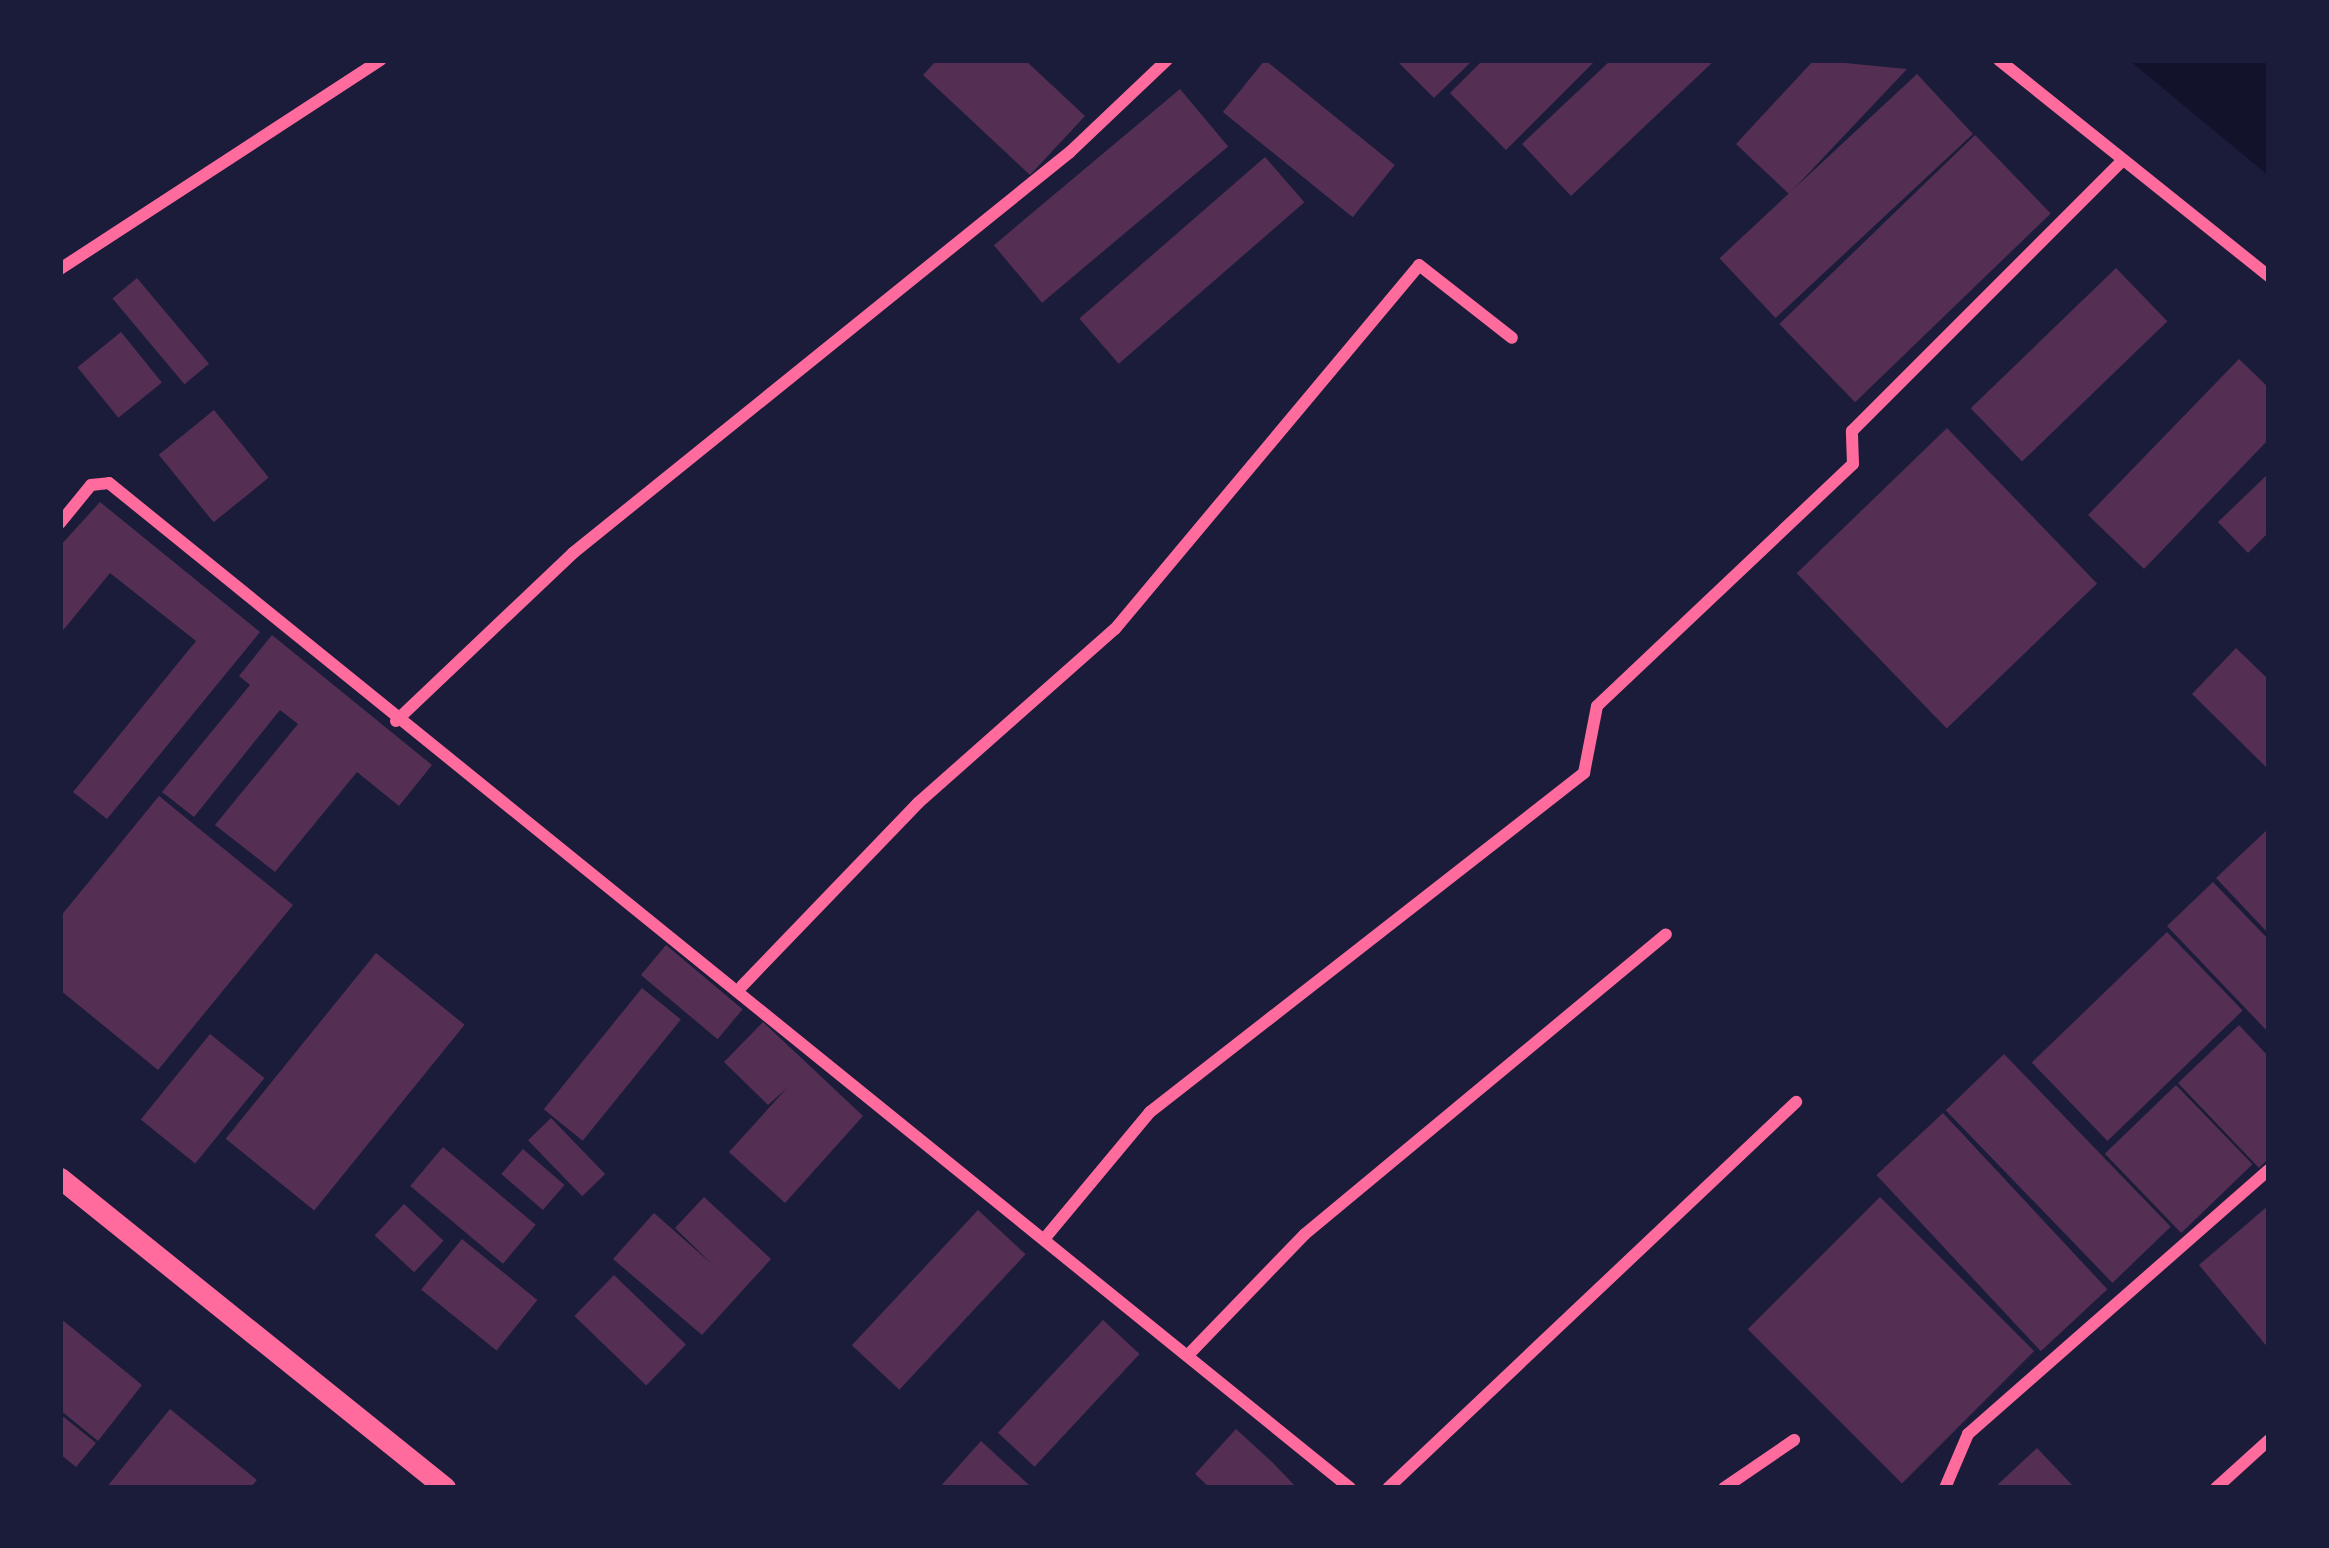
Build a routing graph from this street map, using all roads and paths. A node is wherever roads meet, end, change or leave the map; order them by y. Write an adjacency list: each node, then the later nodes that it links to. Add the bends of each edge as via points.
1 (381, 60): 5 (street)
2 (1168, 60): 9 (street, via 1070,152 573,553)
3 (1999, 60): 4 (street)
4 (2121, 162): 6 (street); 15 (street, via 1852,431 1853,464 1597,706 1585,773 1150,1112)
5 (60, 269)
6 (2269, 277)
7 (1512, 338): 11 (street, via 1431,266 1398,290 1115,629 918,803)
8 (60, 523): 9 (street, via 91,485 109,483)
9 (396, 722): 11 (street)
10 (1666, 934): 16 (street, via 1305,1234)
11 (742, 986): 15 (street)
12 (1796, 1102): 21 (street)
13 (2269, 1170): 23 (street, via 1968,1434)
14 (60, 1178): 19 (street)
15 (1046, 1238): 16 (street)
16 (1190, 1353): 20 (street)
17 (1794, 1440): 22 (street)
18 (2269, 1440): 24 (street)
19 (445, 1488)
20 (1350, 1488)
21 (1388, 1488)
22 (1724, 1488)
23 (1945, 1488)
24 (2216, 1488)

